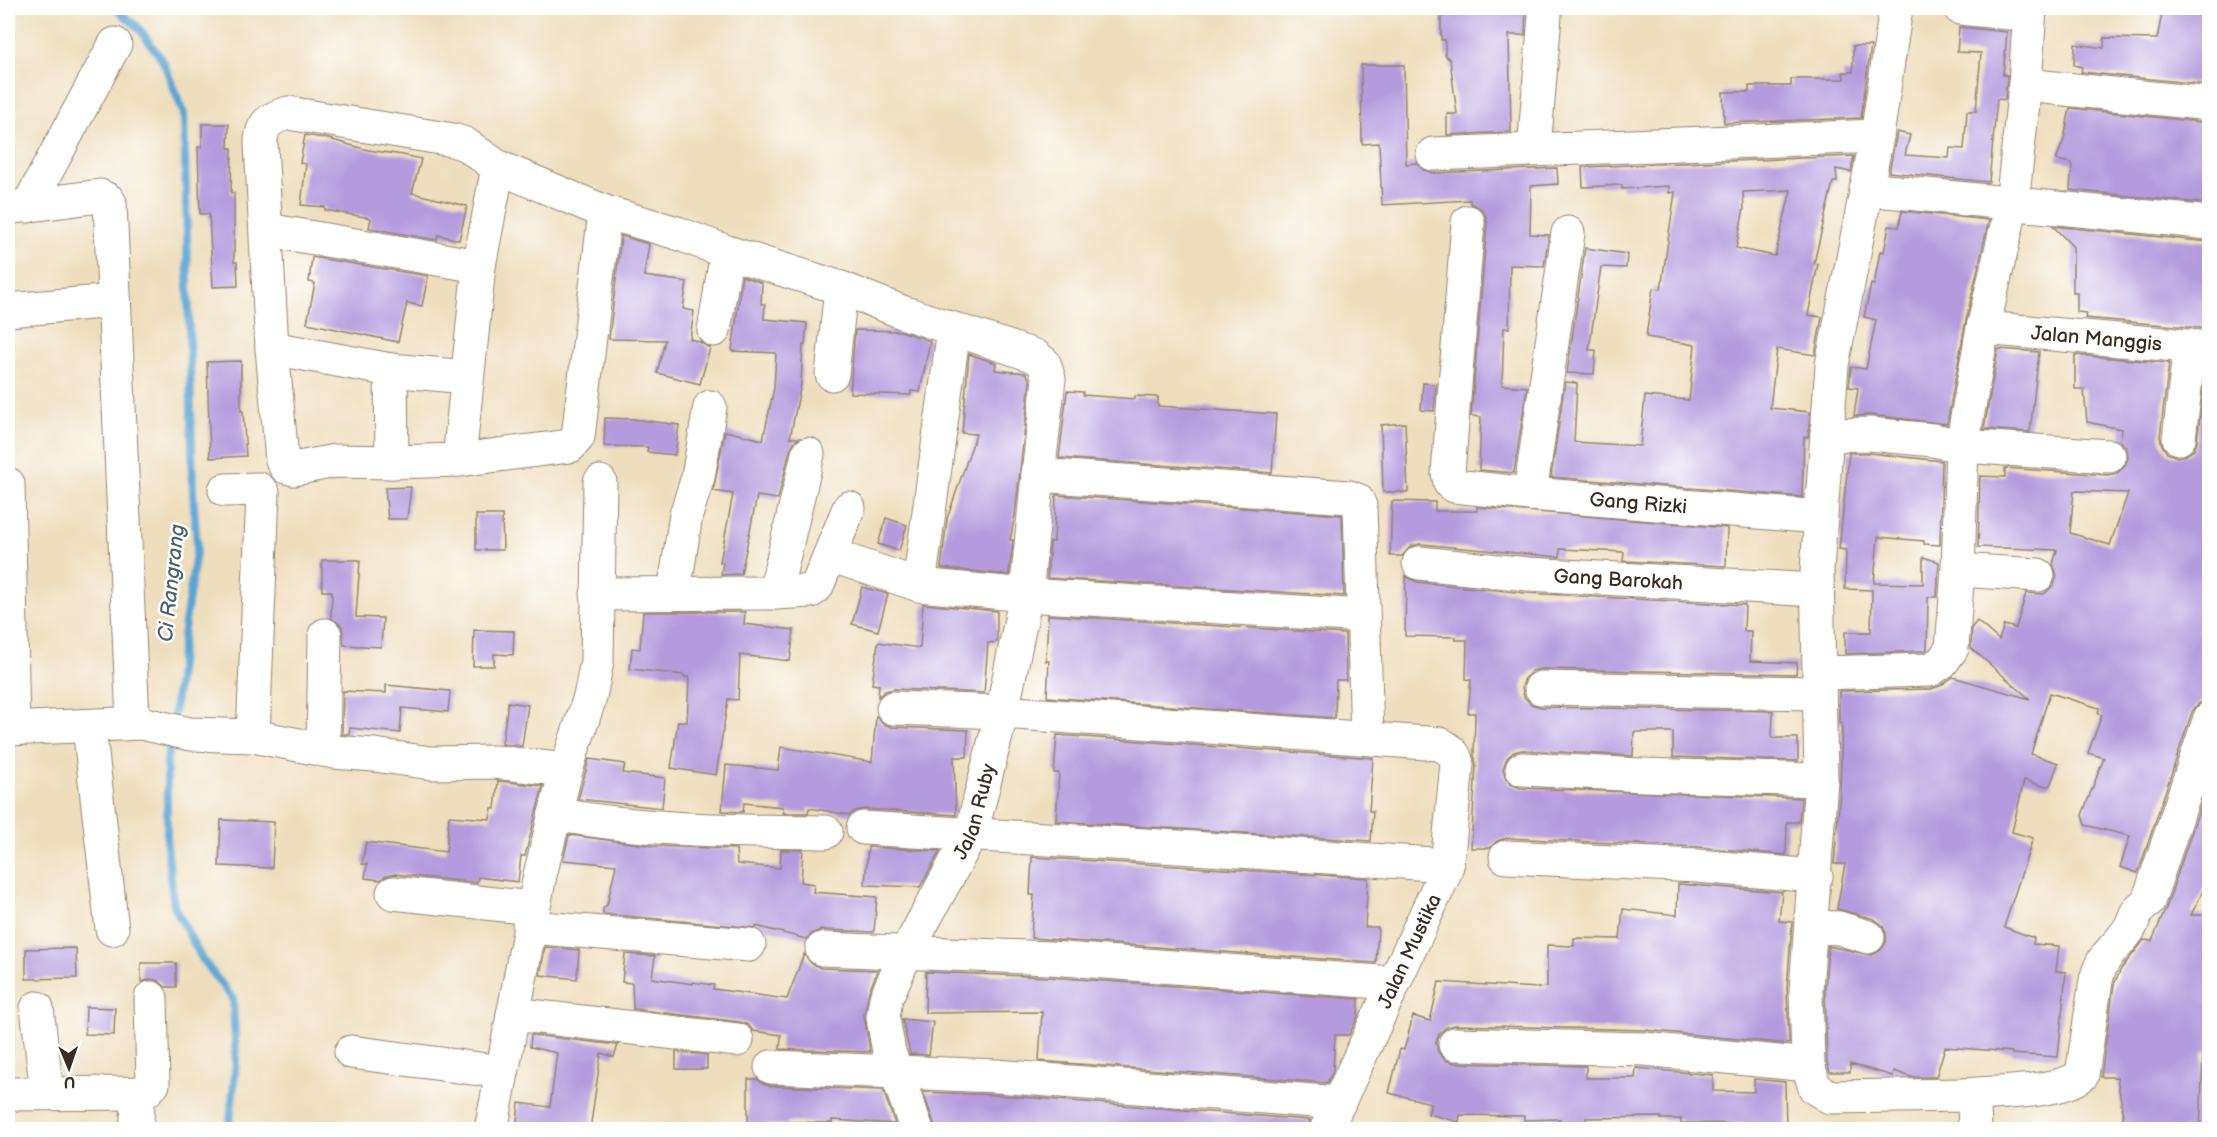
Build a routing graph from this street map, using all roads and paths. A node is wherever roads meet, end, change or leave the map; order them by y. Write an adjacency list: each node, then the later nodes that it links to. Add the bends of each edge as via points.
1 (1896, 8): 8 (street)
2 (1960, 8): 3 (street)
3 (2030, 11): 6 (street)
4 (1545, 16): 9 (street)
5 (115, 44): 14 (street)
6 (2025, 85): 7 (street); 13 (street)
7 (2210, 104)
8 (1877, 136): 9 (street); 12 (street)
9 (1534, 149): 10 (street)
10 (1433, 154)
11 (498, 167): 15 (street); 18 (street, via 453,140 288,113 267,121 261,136); 21 (street)
12 (1866, 189): 13 (street); 34 (street, via 1832,365)
13 (2012, 204): 17 (street); 25 (street)
14 (18, 207): 23 (street, via 100,196 108,200)
15 (605, 212): 20 (street); 39 (street, via 578,437 563,448)
16 (1468, 222): 45 (street, Gang Rizki, via 1450,483)
17 (2210, 223)
18 (267, 230): 21 (street); 29 (street)
19 (1568, 233): 45 (street)
20 (727, 252): 22 (street); 27 (street)
21 (479, 266): 32 (street)
22 (841, 288): 26 (street); 31 (street)
23 (114, 301): 24 (street); 65 (street)
24 (8, 310)
25 (1983, 327): 28 (street, Jalan Manggis); 36 (street)
26 (954, 329): 41 (street, Jalan Ruby, via 1035,356 1044,363 1049,379); 52 (street)
27 (714, 330)
28 (2200, 347): 35 (street)
29 (272, 348): 30 (street); 40 (street, via 282,460 286,467 335,461)
30 (391, 370): 32 (street); 40 (street)
31 (832, 374)
32 (466, 377): 39 (street)
33 (710, 406): 54 (street)
34 (1827, 435): 36 (street, via 1869,434); 47 (street)
35 (2179, 438)
36 (1962, 446): 38 (street); 50 (street)
37 (808, 454): 55 (street)
38 (2109, 456)
39 (459, 459): 40 (street)
40 (392, 462)
41 (1038, 475): 57 (street, Jalan Ruby); 58 (street, via 1352,497 1360,506)
42 (600, 482): 56 (street)
43 (8, 484): 67 (street)
44 (225, 490): 68 (street, via 259,489 263,494)
45 (1530, 494): 47 (street, Gang Rizki)
46 (849, 508): 55 (street, via 815,588)
47 (1821, 517): 53 (street)
48 (842, 560): 52 (street)
49 (1419, 562): 53 (street, Gang Barokah, via 1528,574)
50 (1958, 570): 51 (street); 60 (street, via 1952,648 1937,667)
51 (2038, 575)
52 (919, 585): 57 (street)
53 (1817, 590): 60 (street)
54 (674, 592): 55 (street); 56 (street)
55 (775, 593)
56 (597, 594): 72 (street, via 594,680)
57 (1026, 596): 58 (street); 63 (street, Jalan Ruby)
58 (1363, 616): 69 (street)
59 (325, 635): 70 (street)
60 (1820, 683): 61 (street); 73 (street)
61 (1541, 688)
62 (893, 708): 63 (street)
63 (1002, 712): 69 (street); 77 (street, Jalan Ruby)
64 (2210, 718): 103 (street, via 2148,902 2137,910 2128,931 2100,967 2082,1075 2056,1086)
65 (145, 725): 66 (street); 68 (street, via 190,734)
66 (89, 727): 67 (street); 84 (street)
67 (10, 729)
68 (254, 736): 70 (street)
69 (1367, 738): 79 (street, Jalan Mustika, via 1440,744 1456,757)
70 (322, 750): 72 (street, via 430,763 495,762)
71 (1522, 769): 73 (street)
72 (566, 770): 74 (street)
73 (1821, 780): 80 (street)
74 (555, 814): 76 (street, via 637,827); 82 (street)
75 (863, 828): 77 (street)
76 (826, 832)
77 (971, 834): 79 (street); 88 (street, Jalan Ruby)
78 (1506, 856): 80 (street)
79 (1447, 865): 89 (street, Jalan Mustika)
80 (1816, 876): 83 (street)
81 (393, 893): 82 (street)
82 (531, 918): 86 (street); 92 (street)
83 (1812, 927): 85 (street, via 1839,928); 96 (street, via 1806,990)
84 (112, 929)
85 (1868, 937)
86 (750, 945)
87 (822, 949): 88 (street)
88 (907, 951): 89 (street); 98 (street, Jalan Ruby, via 884,1009 884,1028)
89 (1393, 983): 104 (street, Jalan Mustika)
90 (151, 998): 100 (street, via 153,1084)
91 (37, 1008): 102 (street)
92 (513, 1014): 93 (street); 99 (street)
93 (737, 1040)
94 (1455, 1044): 96 (street, via 1644,1049)
95 (351, 1052): 99 (street)
96 (1808, 1065): 103 (street, via 1815,1088 1830,1097)
97 (771, 1067): 98 (street)
98 (896, 1071): 104 (street, via 1008,1076); 107 (street, Jalan Ruby)
99 (502, 1072): 106 (street)
100 (139, 1093): 102 (street); 105 (street)
101 (8, 1094): 102 (street)
102 (47, 1094)
103 (1965, 1095): 108 (street, via 1974,1105)
104 (1333, 1116)
105 (136, 1130)
106 (491, 1130)
107 (917, 1130)
108 (1975, 1130)

